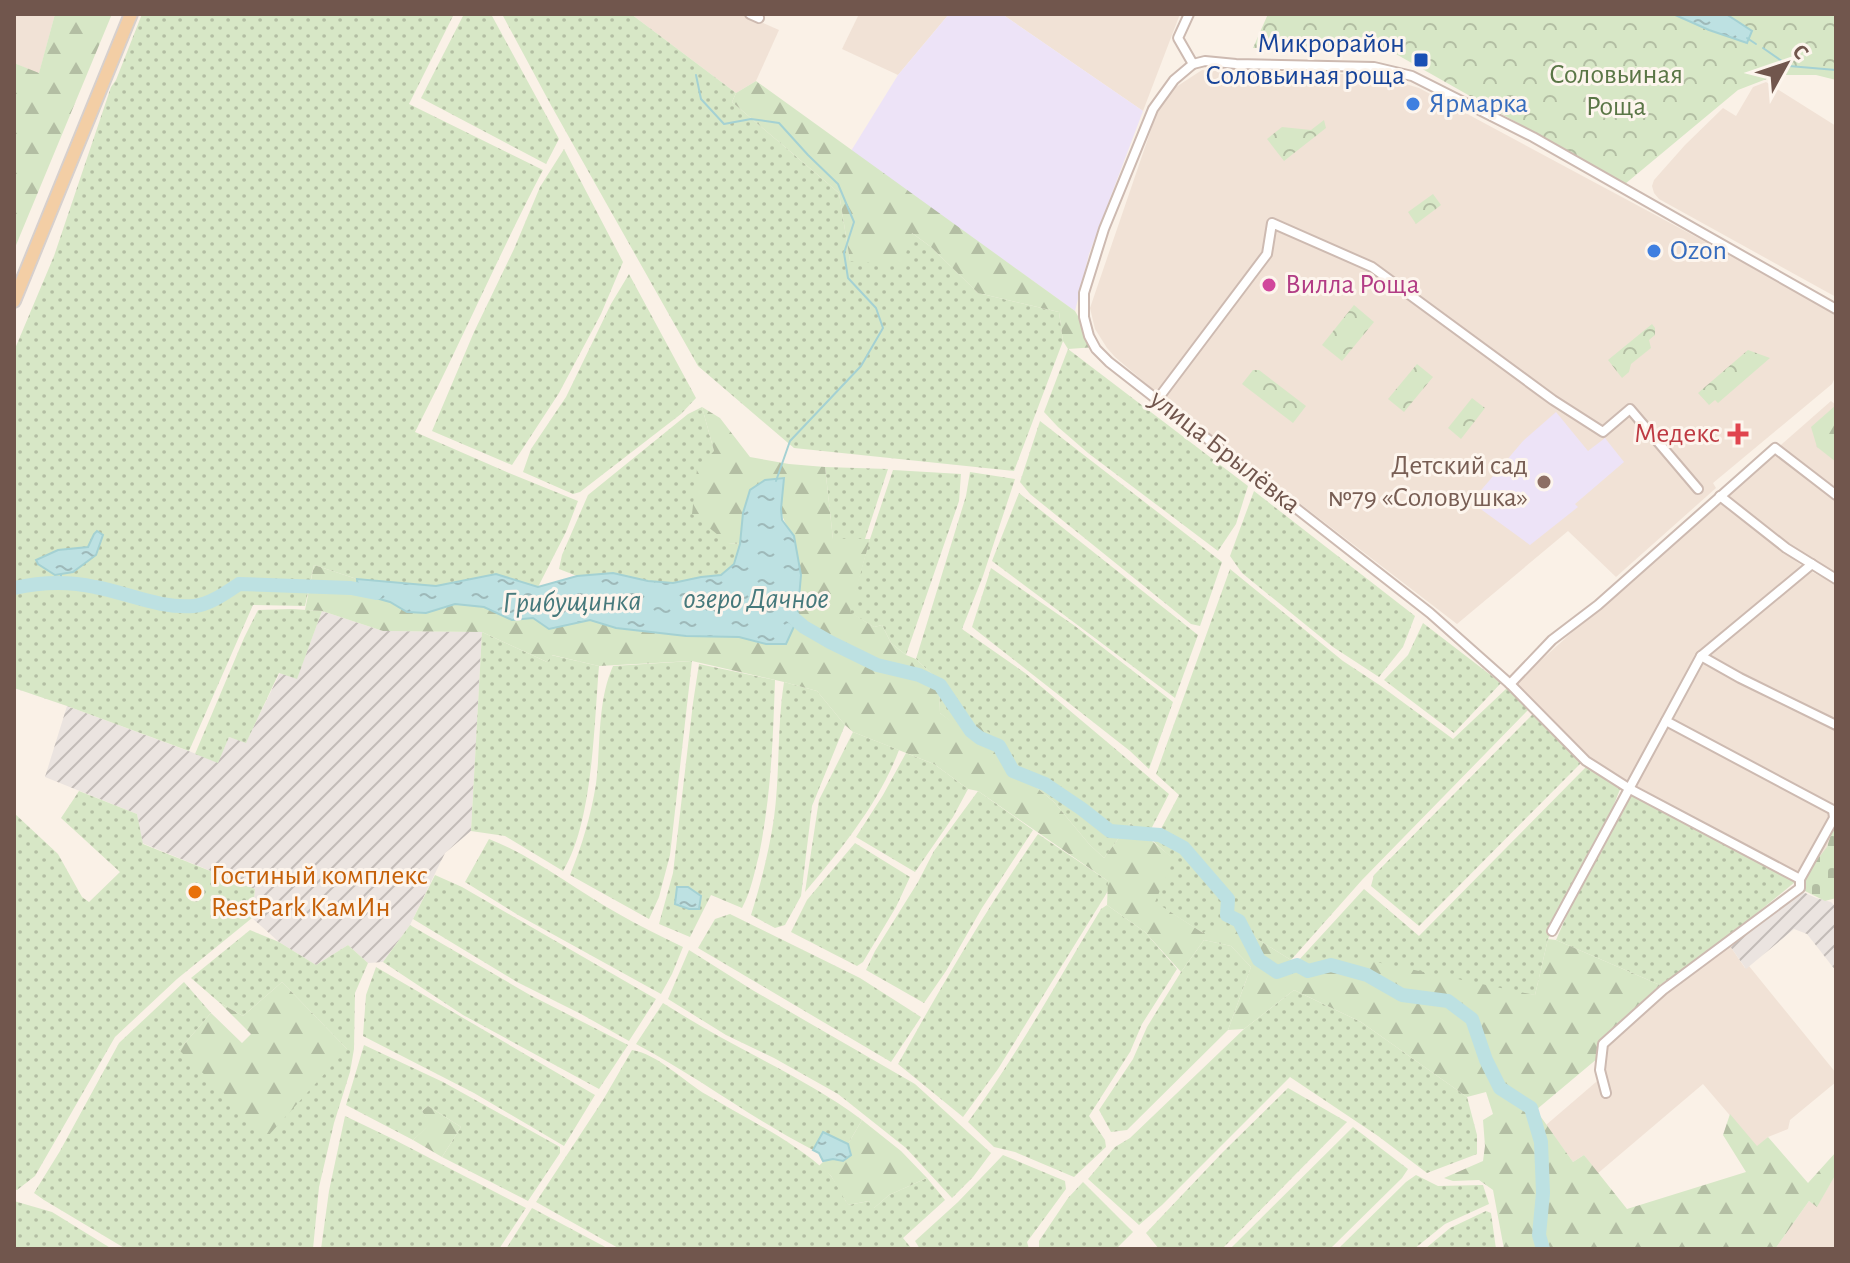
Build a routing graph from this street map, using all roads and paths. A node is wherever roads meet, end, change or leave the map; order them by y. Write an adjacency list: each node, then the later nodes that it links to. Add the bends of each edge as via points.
1 (131, 14): 4 (main road)
2 (1189, 14): 3 (street, via 1178,38)
3 (1193, 64): 5 (street, via 1374,67 1412,76 1533,137); 6 (street, улица Брылёвка, via 1153,109 1084,293 1084,317 1096,349)
4 (14, 301)
5 (1836, 309)
6 (1157, 400): 7 (street, via 1267,254 1272,223 1372,267 1603,432 1630,409); 13 (street, улица Брылёвка, via 1430,613)
7 (1698, 489)
8 (1836, 495): 9 (street, via 1775,448)
9 (1720, 496): 10 (street); 13 (street, via 1552,640)
10 (1812, 564): 11 (street); 12 (street)
11 (1836, 579)
12 (1701, 656): 14 (street); 15 (street)
13 (1510, 684): 16 (street, улица Брылёвка, via 1586,761)
14 (1666, 721): 16 (street); 17 (street)
15 (1836, 725)
16 (1630, 789): 18 (street, улица Брылёвка); 19 (street)
17 (1834, 810): 18 (street)
18 (1800, 879): 20 (street, via 1800,888 1663,990 1603,1044 1600,1070)
19 (1552, 931)
20 (1606, 1093)

